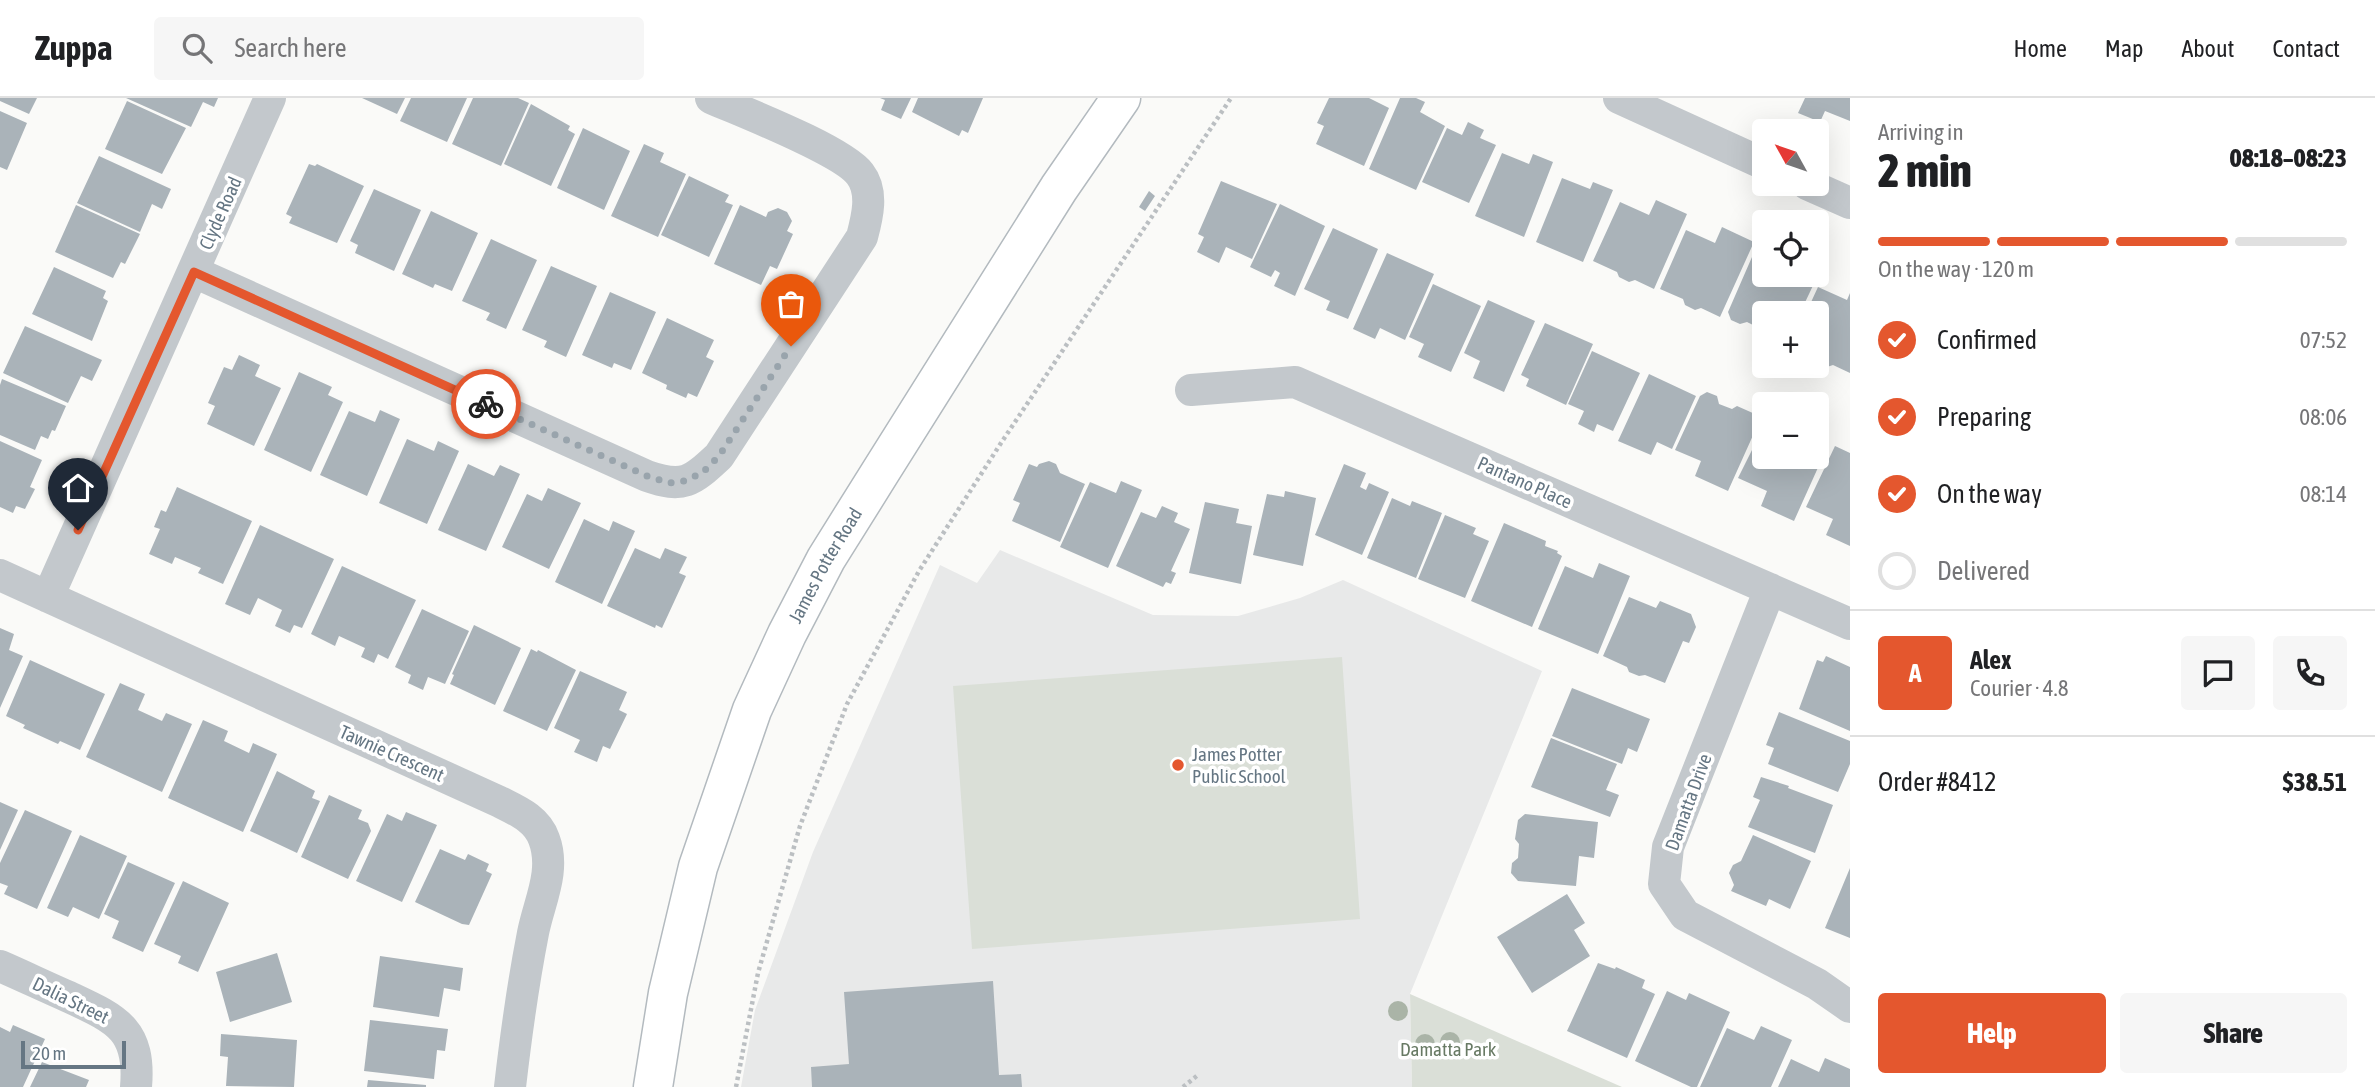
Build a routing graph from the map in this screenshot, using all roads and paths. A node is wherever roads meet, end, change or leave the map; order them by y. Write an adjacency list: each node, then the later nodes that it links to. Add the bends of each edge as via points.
1 (271, 98): 9 (street, Clyde Road)
2 (711, 98): 9 (street, via 842,160 860,174 868,211 862,237 719,456 702,473 684,481 669,483 647,476)
3 (1121, 98): 20 (main road, James Potter Road, via 1059,188 826,559 787,634 752,710 698,867 668,993)
4 (1231, 98): 21 (path, via 927,559 846,704 800,826 758,973)
5 (1619, 98): 6 (street)
6 (1752, 159)
7 (1829, 194): 8 (street)
8 (1850, 203)
9 (194, 272): 13 (street, Clyde Road)
10 (1191, 390): 12 (street, Pantano Place, via 1295,382)
11 (0, 575): 13 (street, Tawnie Crescent)
12 (1770, 589): 14 (street, Pantano Place); 16 (street, Damatta Drive, via 1668,847 1664,884 1685,915 1817,984)
13 (48, 597): 19 (street, Tawnie Crescent, via 500,802 536,823 544,836 548,876 533,930)
14 (1850, 624)
15 (0, 966): 18 (street, Dalia Street, via 110,1016 134,1047)
16 (1850, 1007)
17 (1198, 1075): 22 (path)
18 (136, 1087)
19 (510, 1087)
20 (653, 1087)
21 (736, 1087)
22 (1182, 1087)

